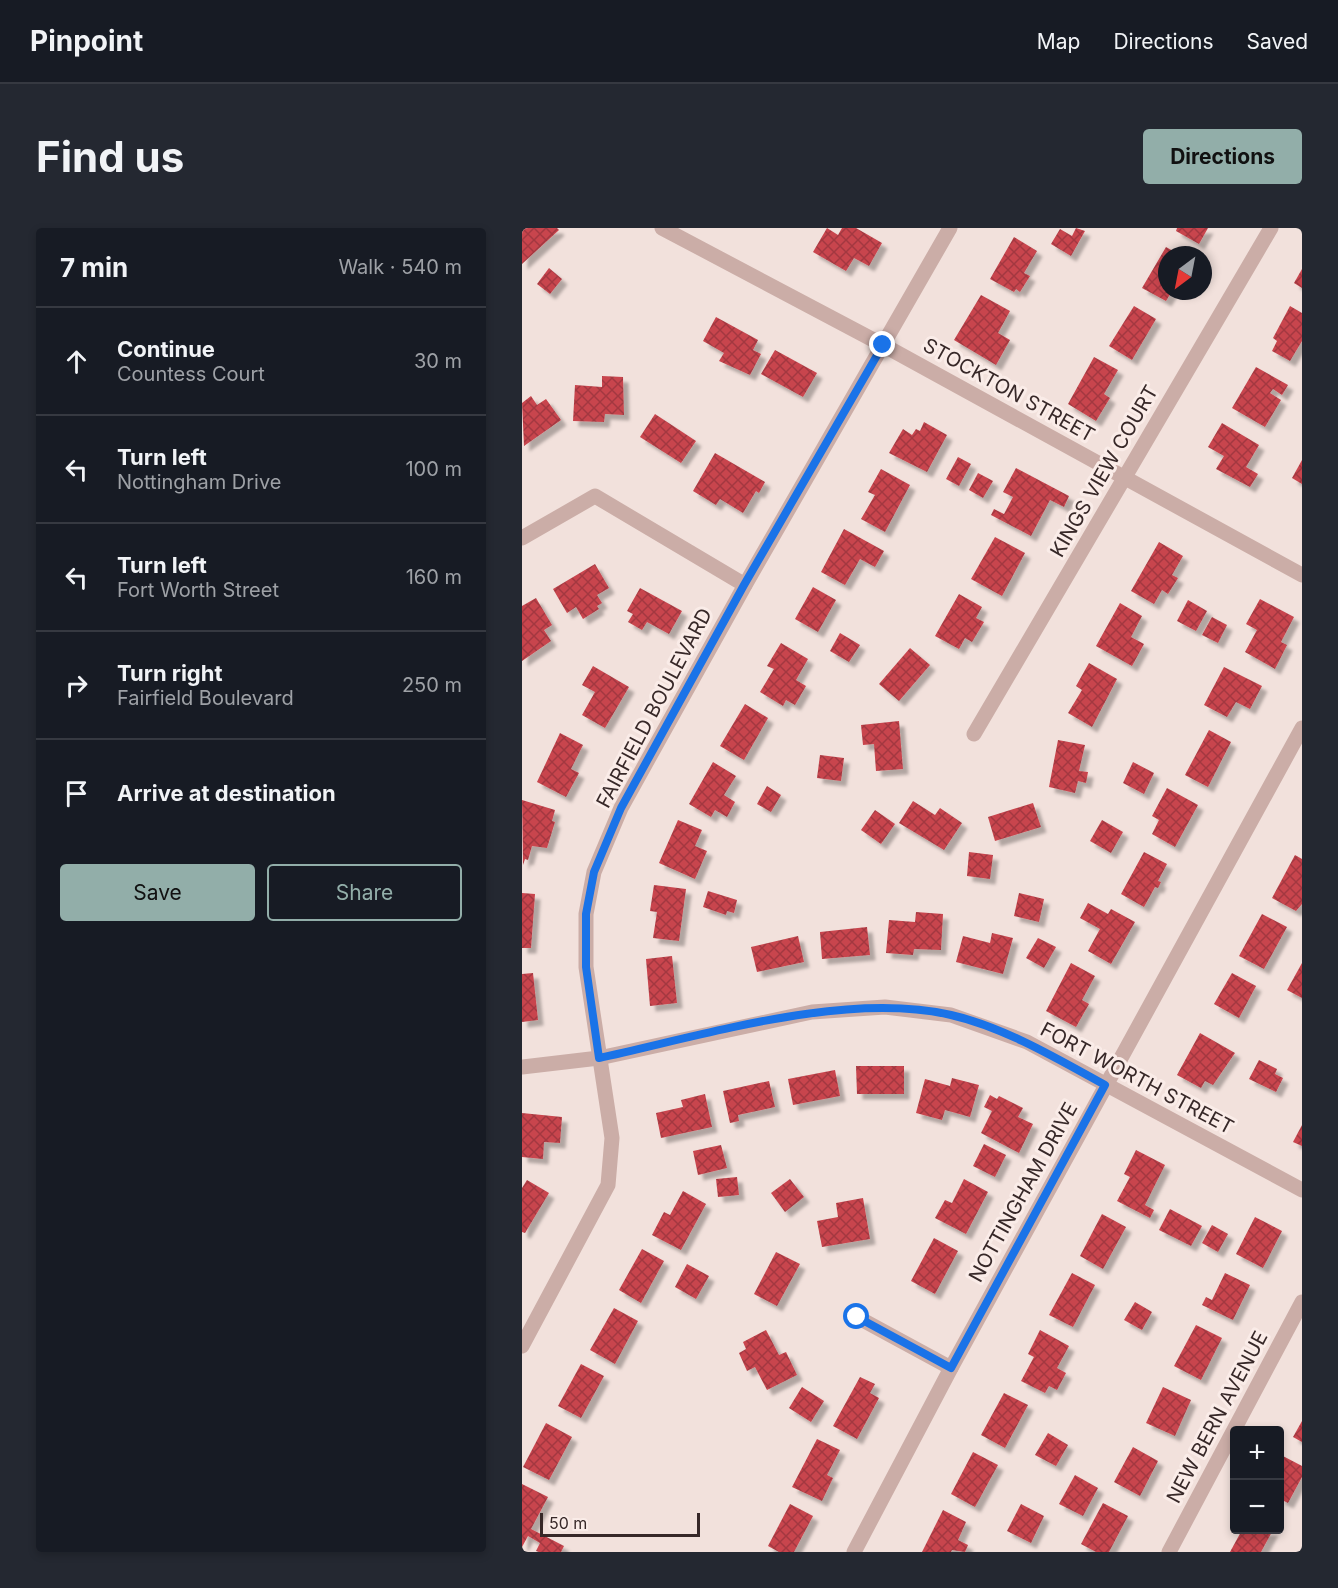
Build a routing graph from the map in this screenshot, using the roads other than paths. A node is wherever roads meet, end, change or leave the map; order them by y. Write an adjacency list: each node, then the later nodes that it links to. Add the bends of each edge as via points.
1 (662, 228): 4 (street, STOCKTON STREET)
2 (950, 228): 4 (street, FAIRFIELD BOULEVARD)
3 (1271, 228): 5 (street, KINGS VIEW COURT)
4 (883, 345): 5 (street, STOCKTON STREET); 8 (street, FAIRFIELD BOULEVARD)
5 (1125, 478): 7 (street, STOCKTON STREET); 10 (street, KINGS VIEW COURT)
6 (522, 538): 8 (street, via 595,496)
7 (1302, 575)
8 (744, 585): 11 (street, FAIRFIELD BOULEVARD, via 621,808 594,872 586,914 586,967)
9 (1302, 728): 13 (street, NOTTINGHAM DRIVE)
10 (974, 734)
11 (599, 1058): 12 (street, FORT WORTH STREET); 13 (street, FORT WORTH STREET, via 812,1012 885,1007 951,1015 1026,1042); 17 (street, FAIRFIELD BOULEVARD, via 612,1138 608,1185)
12 (522, 1067)
13 (1105, 1085): 14 (street, FORT WORTH STREET); 18 (street, NOTTINGHAM DRIVE)
14 (1302, 1190)
15 (1302, 1302): 20 (street, NEW BERN AVENUE)
16 (857, 1317): 18 (street)
17 (522, 1346)
18 (951, 1368): 19 (street, NOTTINGHAM DRIVE)
19 (854, 1552)
20 (1169, 1552)

